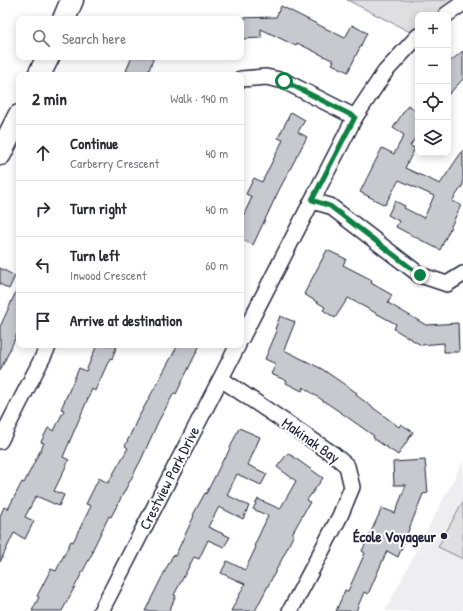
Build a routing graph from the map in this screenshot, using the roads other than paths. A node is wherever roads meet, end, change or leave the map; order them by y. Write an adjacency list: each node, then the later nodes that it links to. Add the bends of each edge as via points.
1 (72, 0): 4 (main road)
2 (463, 3): 3 (street)
3 (450, 12)
4 (65, 16)
5 (415, 39): 9 (street, via 385,72)
6 (46, 60): 7 (main road)
7 (40, 72)
8 (244, 79): 9 (street, via 266,77 284,81)
9 (355, 117): 12 (street)
10 (16, 122): 11 (main road)
11 (0, 154)
12 (312, 200): 13 (street, via 330,206 420,275 447,284); 14 (street)
13 (463, 274)
14 (244, 333)
15 (47, 348): 18 (street)
16 (236, 348): 17 (street, Crestview Park Drive)
17 (221, 379): 19 (street, Crestview Park Drive); 20 (street, Makinak Bay, via 347,466 352,487 340,516)
18 (0, 441)
19 (101, 611)
20 (290, 611)

